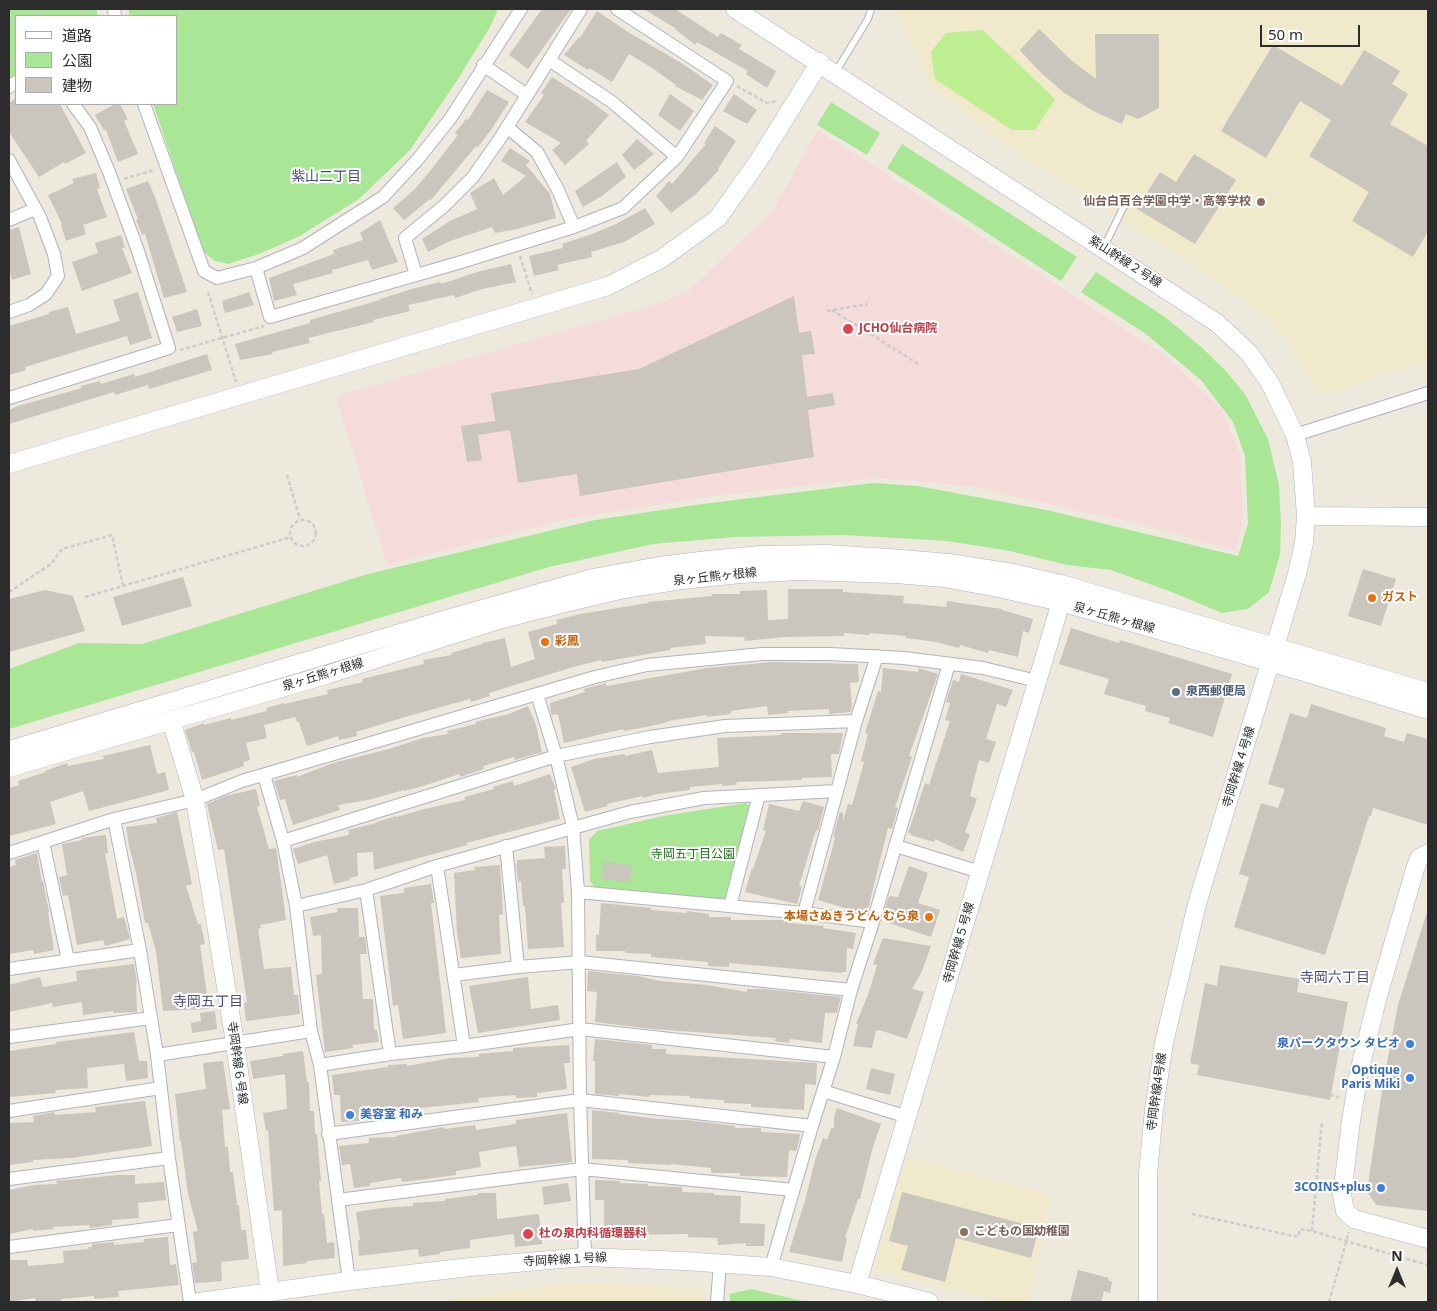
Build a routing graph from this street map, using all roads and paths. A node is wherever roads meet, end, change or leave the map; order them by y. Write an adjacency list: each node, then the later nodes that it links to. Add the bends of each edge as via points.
1 (521, 9): 8 (street)
2 (581, 9): 6 (street)
3 (616, 9): 10 (street)
4 (736, 9): 7 (street, 紫山幹線２号線)
5 (871, 9): 9 (lane)
6 (549, 60): 12 (street); 16 (street, via 612,102)
7 (820, 62): 9 (street, 紫山幹線２号線); 42 (street, via 759,160 718,218 661,259 616,282)
8 (483, 65): 12 (street); 26 (street, via 450,119 383,197 303,248)
9 (835, 72): 25 (street, 紫山幹線２号線)
10 (727, 81): 11 (path, via 767,103 776,102); 16 (street)
11 (781, 94)
12 (527, 95): 15 (street)
13 (74, 105): 19 (street, via 90,127)
14 (144, 105): 26 (street, via 204,272 217,278)
15 (507, 127): 23 (street, via 537,152); 27 (street, via 472,178 405,238)
16 (677, 157): 23 (street, via 623,208)
17 (9, 160): 21 (street)
18 (154, 170): 19 (path)
19 (113, 183): 36 (street)
20 (1124, 206): 25 (lane)
21 (35, 209): 22 (street); 33 (street, via 54,254 58,276 46,294)
22 (9, 220)
23 (574, 227): 24 (street)
24 (516, 245): 27 (street); 29 (path)
25 (1103, 248): 41 (street, 紫山幹線２号線, via 1225,329 1249,352 1270,383)
26 (256, 268): 34 (street)
27 (416, 275): 34 (street)
28 (208, 292): 35 (path)
29 (533, 296)
30 (868, 304): 31 (path)
31 (832, 310): 32 (path); 37 (path)
32 (827, 311)
33 (9, 312)
34 (270, 318): 35 (path, via 266,325)
35 (222, 338): 36 (path, via 183,350); 38 (path)
36 (169, 348): 40 (street)
37 (920, 365)
38 (236, 385)
39 (1428, 393): 41 (street)
40 (9, 398)
41 (1295, 435): 44 (street, 紫山幹線２号線, via 1302,462)
42 (9, 464)
43 (287, 475): 46 (path)
44 (1306, 516): 45 (street); 52 (street, 紫山幹線２号線, via 1297,574)
45 (1428, 517)
46 (300, 520): 47 (path, via 291,528); 47 (path, via 312,524 316,531 314,539 299,545)
47 (291, 536): 48 (path)
48 (124, 585): 49 (path, via 112,535 62,549 51,564); 50 (path)
49 (9, 592)
50 (85, 597)
51 (1061, 602): 52 (street, 泉ヶ丘熊ヶ根線); 55 (street, 寺岡幹線５号線); 59 (street, 泉ヶ丘熊ヶ根線, via 944,578 896,574 801,571 682,580 624,589 508,618)
52 (1273, 655): 56 (street, 泉ヶ丘熊ヶ根線); 58 (street, 泉ヶ丘熊ヶ根線, via 1302,671); 61 (street, 泉ヶ丘熊ヶ根線, via 1061,584 1003,572 949,563 827,554 725,558 659,566 539,592); 78 (street, 寺岡幹線４号線)
53 (877, 656): 54 (street); 57 (street, via 762,654 704,658 647,665); 60 (street)
54 (949, 664): 55 (street, via 983,668); 73 (street)
55 (1037, 681): 77 (street, 寺岡幹線５号線)
56 (1428, 692)
57 (537, 694): 62 (street); 64 (street)
58 (1428, 710)
59 (171, 720): 63 (street, 泉ヶ丘熊ヶ根線); 67 (street, 寺岡幹線６号線)
60 (856, 721): 62 (street, via 725,726); 65 (street)
61 (9, 750)
62 (556, 756): 69 (street); 70 (street)
63 (9, 768)
64 (264, 775): 67 (street); 70 (street)
65 (837, 791): 66 (street); 83 (street)
66 (759, 795): 69 (street, via 704,798); 82 (street)
67 (195, 800): 68 (street); 96 (street, 寺岡幹線６号線)
68 (114, 819): 71 (street); 85 (street)
69 (574, 826): 72 (street); 80 (street)
70 (283, 841): 81 (street)
71 (43, 842): 74 (street); 86 (street)
72 (506, 846): 76 (street); 88 (street)
73 (896, 846): 77 (street); 84 (street)
74 (9, 853)
75 (1428, 853): 121 (street, via 1419,858 1415,869 1378,996 1359,1072 1342,1195 1345,1211 1354,1219)
76 (437, 866): 79 (street); 90 (street)
77 (980, 872): 108 (street, 寺岡幹線５号線)
78 (1202, 887): 134 (street, 寺岡幹線4号線, via 1164,1043 1154,1108 1148,1174)
79 (366, 890): 81 (street); 98 (street)
80 (578, 892): 82 (street); 87 (street)
81 (296, 906): 94 (street)
82 (730, 906): 83 (street)
83 (804, 913): 84 (street)
84 (874, 922): 91 (street)
85 (140, 950): 86 (street); 92 (street)
86 (68, 960): 89 (street)
87 (580, 962): 88 (street); 91 (street); 93 (street)
88 (518, 966): 90 (street)
89 (9, 969)
90 (454, 975): 97 (street)
91 (851, 990): 100 (street)
92 (151, 1018): 95 (street); 99 (street)
93 (580, 1030): 97 (street); 100 (street); 106 (street)
94 (311, 1031): 96 (street); 101 (street)
95 (9, 1037)
96 (235, 1043): 99 (street); 129 (street, 寺岡幹線６号線)
97 (464, 1046): 98 (street)
98 (390, 1054): 101 (street)
99 (156, 1055): 102 (street)
100 (834, 1057): 103 (street)
101 (320, 1065): 111 (street)
102 (161, 1088): 107 (street); 112 (street)
103 (823, 1091): 108 (street); 110 (street)
104 (1330, 1095): 105 (path)
105 (1343, 1097)
106 (580, 1100): 110 (street); 111 (street); 113 (street)
107 (9, 1111)
108 (908, 1117): 128 (street, 寺岡幹線５号線)
109 (1322, 1121): 119 (path)
110 (812, 1126): 115 (street)
111 (328, 1134): 116 (street)
112 (169, 1158): 114 (street); 118 (street)
113 (582, 1170): 115 (street); 116 (street); 123 (street)
114 (9, 1179)
115 (793, 1190): 126 (street)
116 (338, 1200): 127 (street)
117 (1192, 1214): 119 (path, via 1298,1237 1300,1229)
118 (178, 1225): 122 (street); 130 (street)
119 (1312, 1231): 120 (path)
120 (1347, 1239): 125 (path); 135 (path)
121 (1428, 1240)
122 (9, 1247)
123 (585, 1257): 124 (street, 寺岡幹線１号線); 127 (street, 寺岡幹線１号線)
124 (720, 1263): 126 (street, 寺岡幹線１号線); 132 (street)
125 (1428, 1265)
126 (772, 1267): 128 (street, 寺岡幹線１号線)
127 (350, 1281): 129 (street, 寺岡幹線１号線)
128 (858, 1284): 133 (street, 寺岡幹線１号線)
129 (270, 1292): 131 (street, 寺岡幹線１号線)
130 (190, 1302)
131 (200, 1302)
132 (717, 1302)
133 (929, 1302)
134 (1148, 1302)
135 (1329, 1302)

